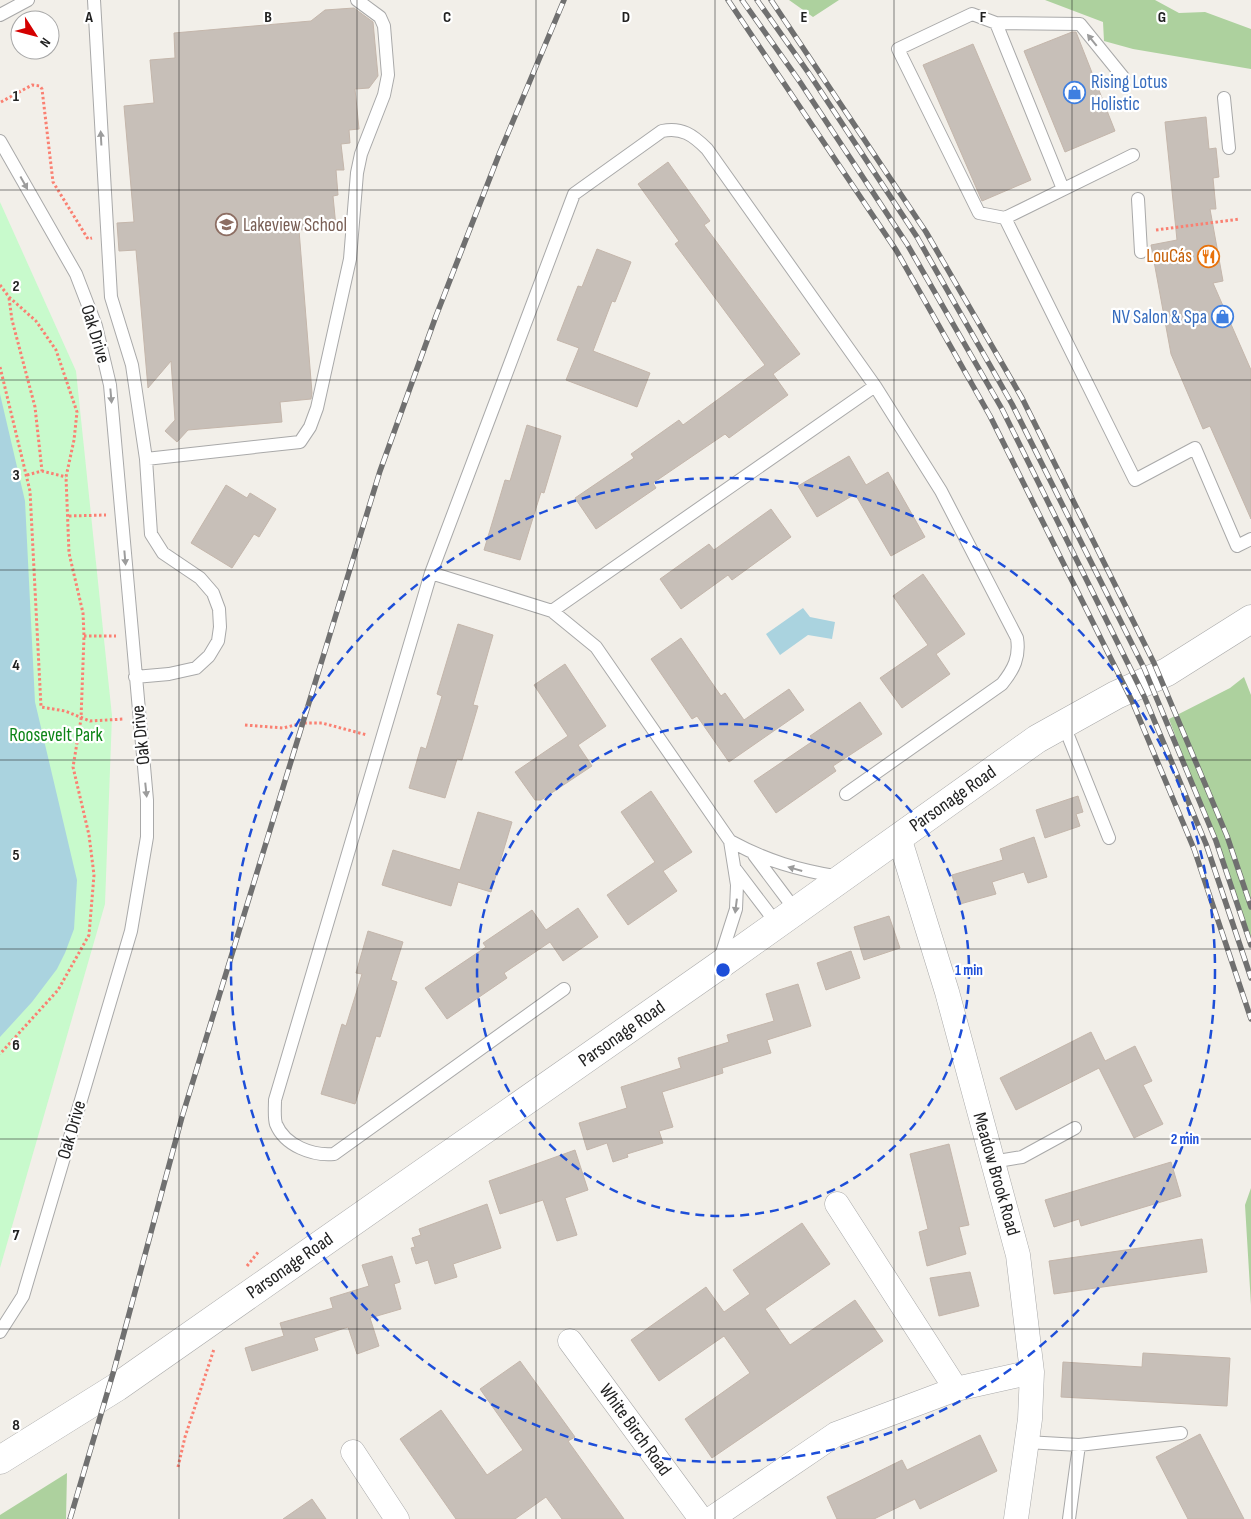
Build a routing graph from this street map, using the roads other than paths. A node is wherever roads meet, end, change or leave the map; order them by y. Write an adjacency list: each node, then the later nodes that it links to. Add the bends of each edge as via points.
1 (28, 0): 4 (lane)
2 (94, 0): 16 (lane, one-way to 2, via 132,365 111,297)
3 (357, 0): 16 (lane, via 380,17 384,26 388,75 384,95 361,154 350,259 310,427 300,442)
4 (0, 15)
5 (996, 23): 6 (lane, one-way to 5, via 1080,24); 11 (lane); 13 (lane, via 972,14 898,49 979,213)
6 (1123, 77)
7 (1224, 98): 9 (lane)
8 (0, 140): 21 (lane, Oak Drive, one-way to 21, via 76,274 96,326 110,385)
9 (1229, 148)
10 (1133, 155): 11 (lane)
11 (1063, 189): 13 (lane)
12 (1138, 199): 14 (lane)
13 (1005, 218): 17 (lane, via 1134,480 1195,448 1237,546)
14 (1141, 252)
15 (875, 386): 18 (lane, via 707,149 685,131 674,128 662,131 574,194); 19 (lane); 23 (lane, via 941,491 1017,638 1019,649 1011,673 992,694)
16 (146, 459): 21 (lane, via 151,534 163,553 200,578 213,593 219,609 220,627 218,641 196,668)
17 (1251, 539)
18 (431, 573): 19 (lane); 32 (lane, via 275,1100 276,1124 286,1138 299,1147 322,1156 334,1154)
19 (552, 611): 26 (lane, via 596,648)
20 (1251, 619): 22 (street, Parsonage Road, via 1168,672)
21 (135, 677): 36 (lane, Oak Drive, one-way to 36, via 148,800 148,837 131,931 23,1296)
22 (1063, 723): 24 (street, Parsonage Road); 25 (lane)
23 (846, 794)
24 (899, 837): 29 (street, Parsonage Road); 34 (street, Meadow Brook Road, via 947,992)
25 (1109, 838)
26 (730, 840): 27 (lane); 28 (lane)
27 (753, 853): 29 (lane, one-way to 27, via 800,871); 30 (lane)
28 (734, 868): 30 (lane); 31 (lane, one-way to 31, via 736,909)
29 (843, 878): 30 (street, Parsonage Road)
30 (787, 918): 31 (street, Parsonage Road)
31 (717, 967): 44 (street, Parsonage Road, via 117,1387)
32 (564, 989)
33 (1075, 1128): 34 (lane, via 1022,1157)
34 (992, 1162): 38 (street, Meadow Brook Road, via 1018,1255)
35 (837, 1204): 39 (street)
36 (0, 1332)
37 (570, 1341): 46 (street, White Birch Road)
38 (1032, 1372): 39 (street); 41 (street, Meadow Brook Road)
39 (956, 1389): 47 (street, via 836,1434)
40 (1181, 1433): 42 (lane)
41 (1026, 1442): 42 (lane); 48 (street, Meadow Brook Road)
42 (1079, 1445): 49 (lane)
43 (353, 1452): 45 (street)
44 (0, 1460)
45 (397, 1519)
46 (701, 1519)
47 (711, 1519)
48 (1016, 1519)
49 (1069, 1519)

